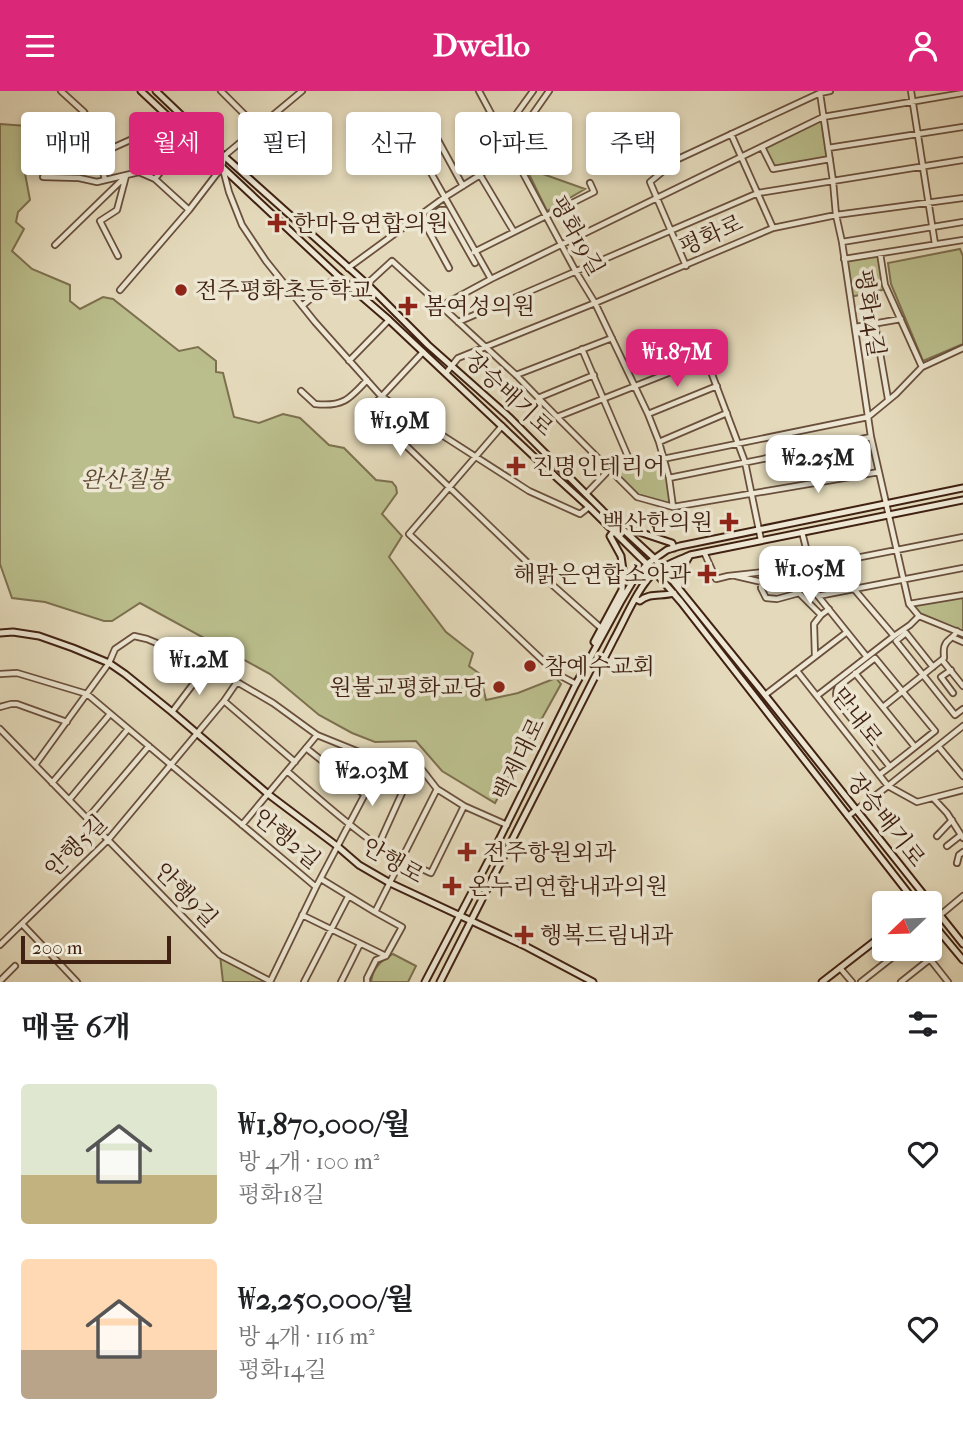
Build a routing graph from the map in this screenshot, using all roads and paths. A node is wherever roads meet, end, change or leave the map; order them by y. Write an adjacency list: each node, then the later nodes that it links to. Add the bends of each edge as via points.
1 (61, 91): 14 (street)
2 (141, 91): 15 (street, 장승배기로)
3 (156, 91): 16 (street, 장승배기로)
4 (221, 91): 17 (street)
5 (302, 91): 18 (street)
6 (479, 91): 19 (street, 평화19길)
7 (533, 91): 20 (street)
8 (549, 91): 21 (street)
9 (831, 91): 11 (street)
10 (911, 91): 13 (street)
11 (820, 93): 22 (street, 평화14길); 24 (street)
12 (963, 93): 13 (street)
13 (912, 102): 22 (street); 25 (street)
14 (84, 112)
15 (164, 112)
16 (178, 112)
17 (242, 112)
18 (277, 112)
19 (490, 112)
20 (518, 112)
21 (534, 112)
22 (823, 117): 27 (street); 28 (street, 평화14길)
23 (963, 127): 25 (street)
24 (731, 134): 30 (street); 50 (street, via 678,159 650,182)
25 (917, 134): 28 (street); 33 (street)
26 (238, 144): 29 (street)
27 (762, 147): 30 (street); 31 (street, via 773,169)
28 (828, 148): 31 (street, 평화14길)
29 (224, 156): 74 (street, 장승배기로)
30 (742, 157): 48 (street); 50 (street)
31 (830, 159): 45 (street, 평화14길)
32 (963, 160): 33 (street)
33 (923, 166): 45 (street); 52 (street)
34 (224, 169): 77 (street, 장승배기로)
35 (224, 174): 82 (street, via 242,225)
36 (104, 175): 44 (street)
37 (158, 175): 43 (street)
38 (216, 175): 53 (street)
39 (480, 175): 47 (street); 62 (street)
40 (523, 175): 56 (street, 평화19길)
41 (126, 176): 43 (street, via 139,172); 44 (street); 66 (street); 70 (street, via 117,210 100,221)
42 (43, 177): 44 (street)
43 (155, 179): 53 (street)
44 (105, 180)
45 (833, 181): 48 (street); 55 (street, 평화14길)
46 (590, 183): 56 (street, via 594,192)
47 (463, 186): 49 (street); 49 (street, via 433,131 413,141)
48 (758, 193): 60 (street); 61 (street)
49 (445, 197): 54 (street); 68 (street)
50 (657, 198): 61 (street); 67 (street)
51 (963, 198): 52 (street, 평화로)
52 (928, 203): 55 (street, 평화로); 59 (street)
53 (189, 210): 80 (street)
54 (420, 215): 57 (street); 74 (street)
55 (836, 215): 60 (street, 평화로); 64 (street, 평화14길)
56 (546, 217): 62 (street); 67 (street, 평화19길)
57 (424, 221): 72 (street, via 445,210); 75 (street)
58 (963, 222): 59 (street)
59 (932, 227): 64 (street); 65 (street)
60 (773, 228): 73 (street, 평화로)
61 (671, 231): 73 (street); 76 (street)
62 (514, 232): 68 (street)
63 (963, 240): 65 (street)
64 (842, 242): 71 (street, 평화14길)
65 (935, 244): 69 (street)
66 (55, 245)
67 (562, 245): 76 (street, 평화19길); 78 (street)
68 (474, 252): 78 (street)
69 (880, 253): 71 (street); 85 (street, via 885,285)
70 (118, 256)
71 (844, 259): 88 (street, 평화14길)
72 (475, 263)
73 (686, 266): 81 (street, 평화로)
74 (348, 268): 79 (street, 장승배기로)
75 (449, 268)
76 (576, 272): 81 (street, 평화19길); 86 (street)
77 (338, 276): 82 (street); 84 (street, 장승배기로)
78 (491, 279): 83 (street)
79 (367, 284): 83 (street, via 392,261); 95 (street, 장승배기로)
80 (120, 290)
81 (595, 303): 89 (street, 평화19길); 90 (street, 평화로)
82 (302, 306): 94 (street)
83 (441, 306): 86 (street)
84 (389, 320): 93 (street, 장승배기로); 94 (street)
85 (901, 320): 87 (street); 96 (street)
86 (458, 322): 90 (street)
87 (875, 324): 88 (street); 107 (street)
88 (855, 327): 111 (street, 평화14길)
89 (612, 338): 92 (street); 102 (street, 평화19길)
90 (485, 347): 95 (street, 평화로); 98 (street)
91 (963, 348): 96 (street)
92 (582, 349): 98 (street); 99 (street)
93 (423, 352): 97 (street, 장승배기로); 104 (street)
94 (349, 361): 100 (street)
95 (452, 365): 97 (street, 평화로); 125 (street, 장승배기로)
96 (922, 367): 107 (street)
97 (446, 373): 112 (street, 장승배기로)
98 (516, 375): 105 (street)
99 (594, 375): 105 (street); 106 (street)
100 (367, 380): 103 (street, via 337,404 315,404); 104 (street)
101 (717, 386): 102 (street, via 710,369 691,364); 108 (street); 109 (street)
102 (635, 387): 106 (street); 108 (street, 평화19길)
103 (301, 391)
104 (381, 396): 116 (street); 123 (street, via 369,410)
105 (538, 398): 110 (street)
106 (604, 399): 110 (street); 119 (street)
107 (888, 400): 111 (street)
108 (648, 414): 114 (street, 평화19길)
109 (727, 414): 114 (street); 115 (street)
110 (557, 417): 120 (street)
111 (868, 417): 113 (street, 평화14길); 115 (street)
112 (502, 426): 116 (street); 129 (street, 장승배기로)
113 (871, 437): 118 (street); 121 (street, 평화14길)
114 (659, 442): 117 (street, 평화19길)
115 (738, 443): 117 (street); 118 (street)
116 (475, 455): 123 (street); 129 (street, via 530,491 580,514)
117 (664, 459): 119 (street); 122 (street, 평화19길)
118 (745, 462): 122 (street); 126 (street)
119 (632, 466): 120 (street)
120 (609, 470): 125 (street); 130 (street, via 638,496)
121 (879, 472): 126 (street); 128 (street, 평화14길)
122 (669, 478): 130 (street, 평화19길)
123 (448, 487): 160 (street); 181 (street, via 409,534 557,674)
124 (963, 488): 128 (street, 백제대로)
125 (586, 494): 135 (street, 장승배기로)
126 (752, 494): 130 (street); 132 (street)
127 (963, 500): 131 (street, 백제대로)
128 (887, 504): 131 (street, 평화14길); 132 (street, 백제대로)
129 (589, 506): 133 (street, 장승배기로)
130 (673, 507)
131 (889, 514): 134 (street, 백제대로); 139 (street, 평화14길)
132 (759, 530): 137 (street); 138 (street, 백제대로)
133 (614, 531): 143 (street, 장승배기로); 160 (street, via 610,536 621,556 622,590)
134 (802, 532): 137 (street, 백제대로); 144 (street)
135 (629, 534): 138 (street, via 634,530 672,543); 142 (street, 장승배기로)
136 (963, 537): 139 (street)
137 (761, 540): 140 (street, 백제대로)
138 (674, 548): 142 (street, 백제대로)
139 (897, 549): 144 (street); 149 (street, 평화14길)
140 (704, 552): 141 (street, 백제대로); 148 (street, via 716,579)
141 (690, 555): 145 (street, 백제대로); 150 (street, via 679,574)
142 (654, 558): 143 (street, 백제대로); 145 (street, 장승배기로)
143 (647, 564): 147 (street, 장승배기로); 168 (street, 백제대로)
144 (810, 567): 148 (street); 154 (street)
145 (663, 568): 147 (street, 백제대로); 150 (street, 장승배기로)
146 (963, 568): 149 (street)
147 (655, 572): 152 (street, 장승배기로); 155 (street, 백제대로)
148 (732, 576): 158 (street, via 762,582 766,599 799,593)
149 (903, 579): 151 (street); 156 (street, 평화14길)
150 (679, 587): 186 (street, 장승배기로)
151 (854, 589): 154 (street); 165 (street)
152 (674, 593): 155 (street); 223 (street, 장승배기로)
153 (963, 595): 156 (street)
154 (818, 596): 157 (street)
155 (636, 599): 250 (street, 백제대로)
156 (909, 604): 159 (street)
157 (829, 609): 158 (street); 162 (street)
158 (821, 615): 169 (street, via 814,624)
159 (919, 616): 161 (street); 165 (street)
160 (601, 628): 168 (street, via 594,642)
161 (957, 631): 164 (street); 166 (street)
162 (847, 632): 169 (street); 170 (street)
163 (0, 633): 172 (street, 안행로, via 40,636)
164 (963, 634)
165 (894, 636): 170 (street)
166 (954, 638): 167 (street); 171 (street, via 944,641)
167 (963, 642)
168 (597, 645): 181 (street, 백제대로)
169 (815, 656): 176 (street)
170 (867, 657): 187 (street)
171 (942, 660): 174 (street); 175 (street)
172 (109, 663): 173 (street, via 115,649 134,636); 185 (street); 192 (street, 안행로)
173 (206, 667): 180 (street); 192 (street)
174 (933, 667): 179 (street); 179 (street, via 906,633 896,641)
175 (951, 670): 182 (street); 184 (street, via 941,677)
176 (797, 671): 186 (street); 187 (street, 맏내로)
177 (855, 673): 183 (street, via 875,658); 190 (street); 209 (street, via 838,687 836,697)
178 (0, 674): 185 (street, via 18,673)
179 (923, 675): 183 (street); 191 (street, via 955,715)
180 (237, 682): 188 (street, 안행5길); 199 (street)
181 (576, 684): 228 (street, 백제대로)
182 (963, 686)
183 (902, 692): 190 (street); 201 (street, via 935,731)
184 (953, 693)
185 (87, 694): 193 (street); 194 (street)
186 (765, 695): 222 (street, 장승배기로)
187 (818, 695): 211 (street, 맏내로)
188 (224, 701): 198 (street, 안행5길); 205 (street)
189 (0, 707): 194 (street, via 25,707)
190 (883, 707): 201 (street)
191 (963, 709)
192 (172, 712): 198 (street, 안행로)
193 (110, 714): 197 (street); 213 (street)
194 (66, 722): 207 (street)
195 (963, 726): 202 (street)
196 (0, 729): 207 (street, 안행9길)
197 (128, 729): 200 (street); 220 (street)
198 (197, 733): 208 (street, 안행5길); 217 (street, 안행로)
199 (317, 735): 203 (street); 204 (street)
200 (149, 746): 208 (street); 224 (street)
201 (915, 747): 209 (street)
202 (938, 747): 212 (street); 214 (street)
203 (306, 748): 205 (street); 218 (street)
204 (384, 758): 206 (street); 218 (street, 안행2길)
205 (295, 762): 210 (street)
206 (416, 762): 215 (street); 233 (street)
207 (35, 765): 213 (street, 안행9길)
208 (171, 765): 227 (street, 안행2길); 231 (street, 안행5길)
209 (890, 767): 211 (street)
210 (287, 771): 217 (street); 226 (street)
211 (879, 775): 214 (street, 맏내로)
212 (963, 776)
213 (52, 783): 220 (street, 안행9길)
214 (888, 786): 219 (street, 맏내로, via 917,802); 222 (street)
215 (437, 789): 221 (street); 236 (street)
216 (963, 790): 219 (street, 맏내로)
217 (268, 794): 227 (street); 232 (street, 안행로)
218 (365, 796): 226 (street, 안행2길)
219 (933, 799): 225 (street)
220 (69, 800): 224 (street, 안행9길)
221 (464, 807): 228 (street); 236 (street, via 431,873)
222 (855, 810): 223 (street); 242 (street, 장승배기로)
223 (848, 816): 241 (street, 장승배기로)
224 (87, 819): 231 (street, 안행9길)
225 (952, 820): 229 (street); 230 (street)
226 (349, 824): 232 (street, 안행2길); 233 (street)
227 (242, 825): 240 (street, 안행2길)
228 (507, 825): 248 (street, 백제대로)
229 (937, 836)
230 (962, 836): 234 (street)
231 (108, 840): 251 (street, 안행5길); 268 (street, 안행9길, via 220,955)
232 (337, 846): 238 (street, 안행2길); 239 (street, 안행로)
233 (378, 846): 236 (street)
234 (947, 846)
235 (963, 852): 237 (street)
236 (402, 860): 239 (street)
237 (957, 863)
238 (321, 879): 240 (street, 안행2길); 244 (street)
239 (390, 883): 245 (street); 248 (street, 안행로)
240 (316, 887): 247 (street, 안행2길)
241 (912, 891)
242 (913, 891)
243 (963, 896): 246 (street)
244 (348, 897): 245 (street); 252 (street)
245 (375, 912): 258 (street, via 402,927)
246 (942, 913)
247 (302, 915): 252 (street); 268 (street, 안행2길)
248 (459, 916): 250 (street, 안행로); 272 (street, 백제대로)
249 (942, 918): 256 (street, 장승배기로)
250 (470, 922): 273 (street, 백제대로); 274 (street, 안행로)
251 (22, 924): 257 (street, 안행5길); 267 (street)
252 (331, 929): 255 (street); 269 (street)
253 (942, 935): 259 (street)
254 (872, 943): 264 (street)
255 (360, 944): 258 (street); 270 (street)
256 (963, 944)
257 (0, 945)
258 (386, 956): 271 (street, via 376,960)
259 (963, 960)
260 (888, 961): 277 (street)
261 (927, 961): 278 (street)
262 (931, 961): 266 (street)
263 (15, 966): 265 (street)
264 (840, 968): 275 (street); 276 (street)
265 (0, 981)
266 (945, 981)
267 (77, 982)
268 (270, 982)
269 (304, 982)
270 (341, 982)
271 (367, 982)
272 (425, 982)
273 (440, 982)
274 (593, 982)
275 (822, 982)
276 (852, 982)
277 (861, 982)
278 (901, 982)

